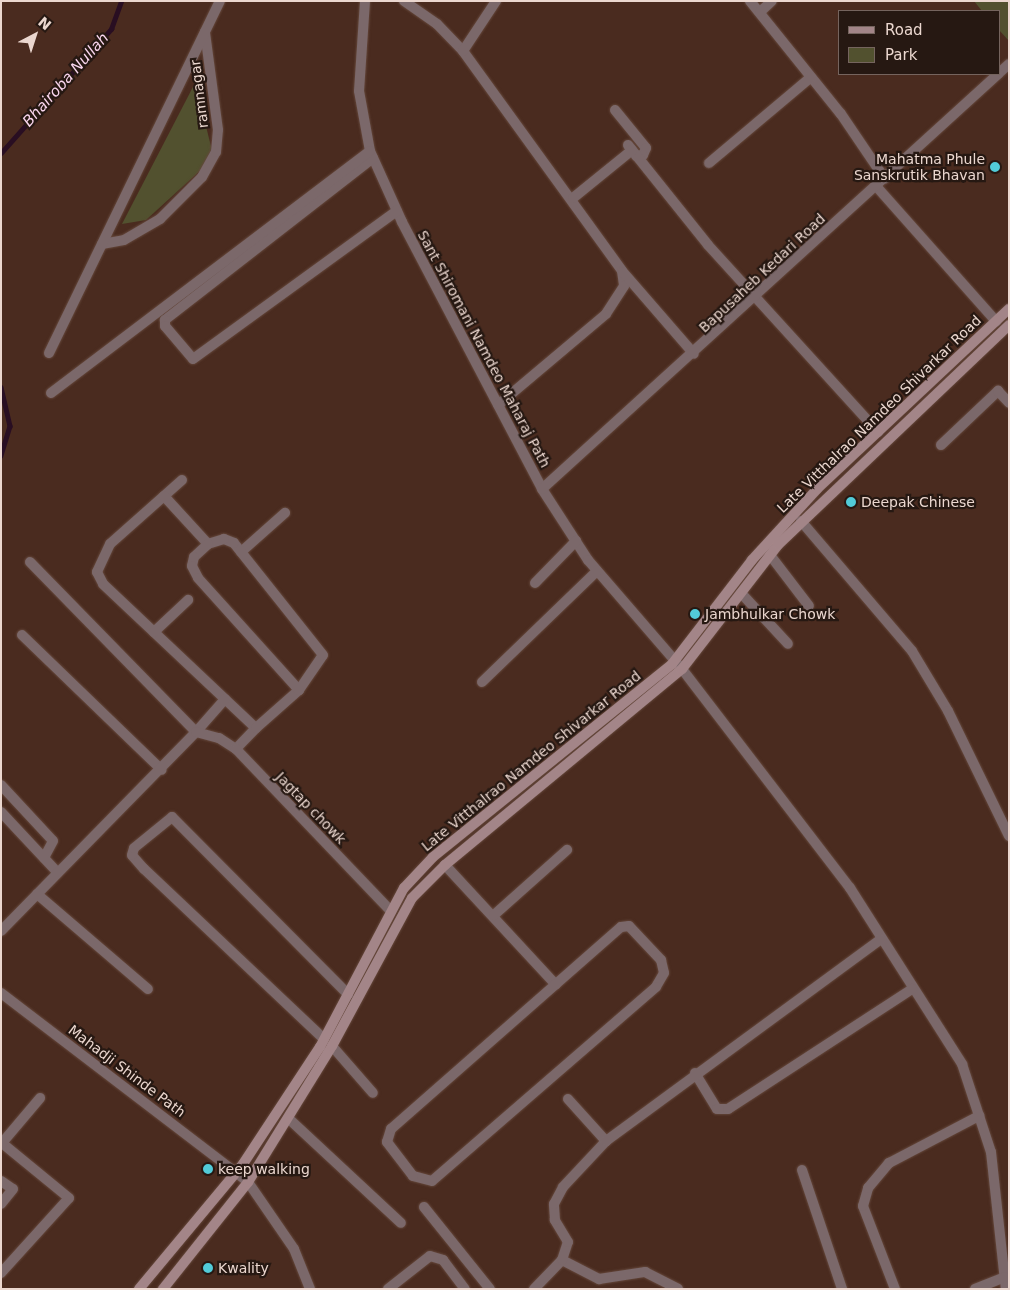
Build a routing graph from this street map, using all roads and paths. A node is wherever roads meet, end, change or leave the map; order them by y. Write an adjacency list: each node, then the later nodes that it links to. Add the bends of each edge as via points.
1 (220, 1): 8 (street)
2 (365, 1): 14 (street, Sant Shiromani Namdeo Maharaj Path, via 359,91)
3 (404, 1): 9 (street, via 437,24)
4 (496, 1): 9 (street)
5 (750, 1): 7 (street)
6 (772, 1): 7 (street)
7 (760, 12): 11 (street)
8 (205, 32): 20 (street); 20 (street, ramnagar, via 218,130 216,152 202,176 160,219 124,240)
9 (463, 51): 18 (street)
10 (997, 75): 16 (street, Bapusaheb Kedari Road)
11 (811, 77): 15 (street); 16 (street)
12 (615, 110): 13 (street, via 646,148 643,155)
13 (632, 150): 18 (street); 22 (street, via 708,245)
14 (372, 154): 19 (street, Sant Shiromani Namdeo Maharaj Path); 19 (street, via 165,320 165,326 193,359); 28 (street)
15 (710, 163)
16 (885, 179): 17 (street, Bapusaheb Kedari Road)
17 (876, 186): 22 (street, Bapusaheb Kedari Road); 24 (street)
18 (572, 198): 21 (street)
19 (397, 212): 30 (street, Sant Shiromani Namdeo Maharaj Path)
20 (102, 244): 26 (street)
21 (622, 271): 27 (street); 30 (street, via 624,286 606,314)
22 (759, 296): 27 (street, Bapusaheb Kedari Road); 31 (street)
23 (1009, 309): 24 (main road, Late Vitthalrao Namdeo Shivarkar Road)
24 (996, 322): 31 (main road, Late Vitthalrao Namdeo Shivarkar Road)
25 (1009, 325): 37 (main road, Late Vitthalrao Namdeo Shivarkar Road)
26 (49, 353)
27 (694, 354): 34 (street, Bapusaheb Kedari Road)
28 (51, 393)
29 (1009, 403): 32 (street, via 998,391)
30 (498, 404): 34 (street, Sant Shiromani Namdeo Maharaj Path)
31 (878, 432): 51 (main road, Late Vitthalrao Namdeo Shivarkar Road, via 765,544)
32 (941, 445)
33 (182, 480): 35 (street)
34 (542, 490): 38 (street, Sant Shiromani Namdeo Maharaj Path)
35 (164, 496): 39 (street); 48 (street, via 110,544 96,572 102,584)
36 (285, 513): 40 (street)
37 (802, 521): 41 (main road, Late Vitthalrao Namdeo Shivarkar Road); 61 (street, via 912,651 948,711)
38 (576, 541): 43 (street, Sant Shiromani Namdeo Maharaj Path); 44 (street)
39 (208, 544): 40 (street, via 224,539); 53 (street, via 194,557 192,566 198,578)
40 (241, 552): 53 (street, via 320,646 323,655 320,666)
41 (770, 554): 45 (main road, Late Vitthalrao Namdeo Shivarkar Road); 47 (street)
42 (30, 562): 56 (street)
43 (598, 571): 51 (street, Sant Shiromani Namdeo Maharaj Path); 52 (street)
44 (535, 583)
45 (741, 593): 50 (street); 51 (main road, Late Vitthalrao Namdeo Shivarkar Road)
46 (188, 600): 48 (street)
47 (809, 606)
48 (154, 632): 54 (street)
49 (22, 635): 58 (street)
50 (788, 644)
51 (679, 665): 64 (main road, Late Vitthalrao Namdeo Shivarkar Road); 67 (main road, Late Vitthalrao Namdeo Shivarkar Road, via 433,857 404,888); 70 (street, Sant Shiromani Namdeo Maharaj Path, via 850,888)
52 (482, 682)
53 (299, 690): 55 (street)
54 (225, 699): 55 (street); 56 (street)
55 (256, 728): 57 (street)
56 (200, 735): 57 (street, Jagtap chowk, via 219,738); 58 (street)
57 (236, 749): 67 (street, Jagtap chowk)
58 (162, 770): 65 (street)
59 (1, 785): 63 (street, via 54,840)
60 (1, 812): 63 (street)
61 (1009, 836)
62 (567, 850): 68 (street)
63 (44, 858): 65 (street)
64 (445, 865): 68 (street); 76 (main road, Late Vitthalrao Namdeo Shivarkar Road, via 412,898)
65 (58, 873): 66 (street)
66 (37, 894): 69 (street); 72 (street)
67 (391, 911): 75 (main road, Late Vitthalrao Namdeo Shivarkar Road)
68 (494, 915): 71 (street)
69 (1, 932)
70 (881, 939): 73 (street, Sant Shiromani Namdeo Maharaj Path); 77 (street)
71 (556, 985): 71 (street, via 621,927 629,926 661,960 664,973 656,988 432,1181 413,1176 391,1148 387,1134)
72 (148, 989)
73 (912, 989): 77 (street, via 728,1110 717,1110); 81 (street, Sant Shiromani Namdeo Maharaj Path, via 962,1064)
74 (1, 993): 86 (street, Mahadji Shinde Path)
75 (348, 994): 76 (main road, Late Vitthalrao Namdeo Shivarkar Road); 76 (street, via 172,818 134,848 132,855 144,869)
76 (328, 1042): 78 (street); 82 (main road, Late Vitthalrao Namdeo Shivarkar Road); 86 (main road, Late Vitthalrao Namdeo Shivarkar Road)
77 (695, 1073): 83 (street)
78 (373, 1093)
79 (40, 1098): 84 (street)
80 (568, 1099): 83 (street)
81 (979, 1116): 92 (street, Sant Shiromani Namdeo Maharaj Path, via 991,1152); 105 (street, via 889,1163 868,1188 863,1206)
82 (288, 1118): 88 (main road, Late Vitthalrao Namdeo Shivarkar Road); 91 (street)
83 (606, 1141): 93 (street, via 563,1187 554,1204 555,1220 568,1242)
84 (2, 1144): 94 (street, via 69,1198)
85 (802, 1170): 104 (street)
86 (237, 1172): 88 (street, Mahadji Shinde Path); 96 (main road, Late Vitthalrao Namdeo Shivarkar Road)
87 (1, 1181): 89 (street, via 13,1189)
88 (248, 1182): 97 (main road, Late Vitthalrao Namdeo Shivarkar Road); 98 (street, Mahadji Shinde Path, via 294,1249)
89 (1, 1204)
90 (424, 1208): 101 (street)
91 (401, 1223)
92 (1006, 1235): 95 (street, Sant Shiromani Namdeo Maharaj Path)
93 (562, 1260): 102 (street); 103 (street, via 599,1280 645,1272)
94 (1, 1273)
95 (1005, 1277): 106 (street); 107 (street, Sant Shiromani Namdeo Maharaj Path)
96 (139, 1289)
97 (163, 1289)
98 (310, 1289)
99 (388, 1289): 100 (street, via 436,1256)
100 (465, 1289)
101 (490, 1289)
102 (534, 1289)
103 (678, 1289)
104 (842, 1289)
105 (895, 1289)
106 (975, 1289)
107 (1006, 1289)

